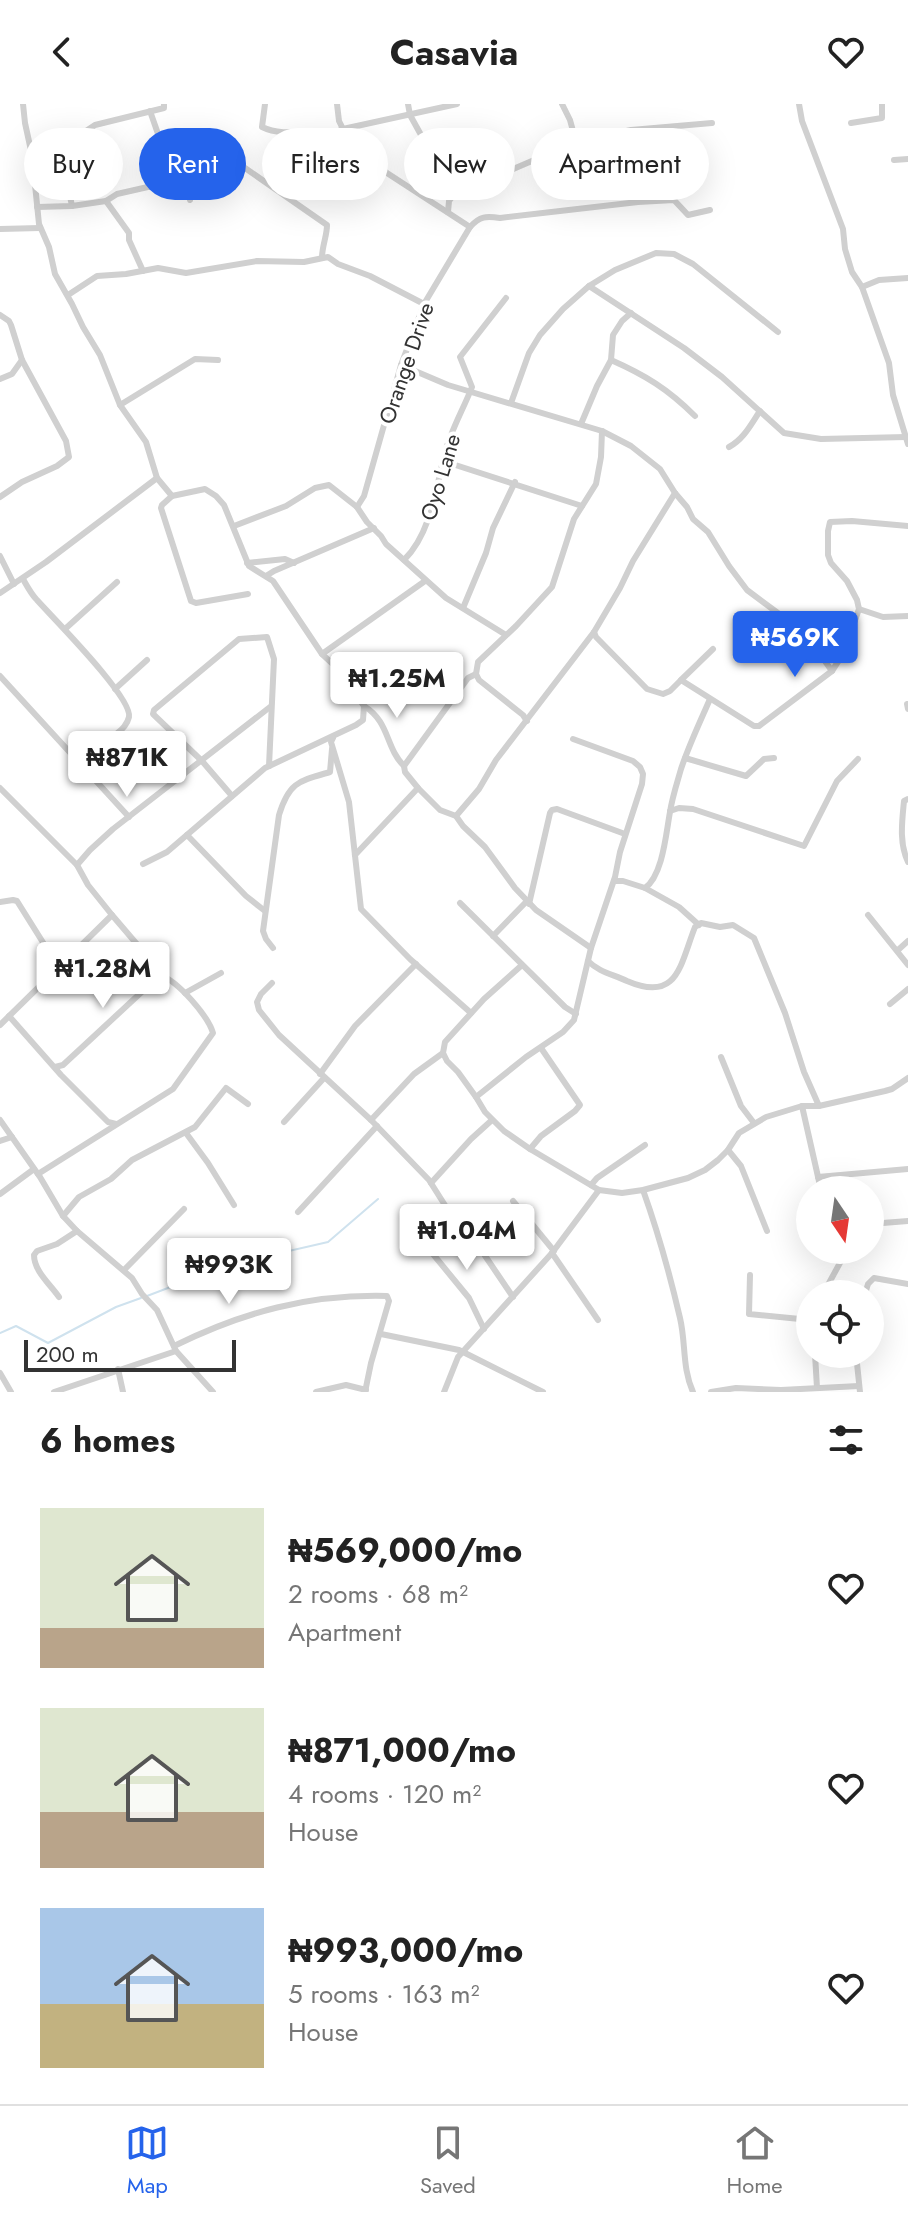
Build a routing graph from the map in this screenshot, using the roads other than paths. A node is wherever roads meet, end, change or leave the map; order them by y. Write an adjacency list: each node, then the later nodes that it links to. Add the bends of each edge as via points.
1 (23, 104): 29 (street)
2 (164, 104): 10 (street)
3 (265, 104): 15 (street)
4 (337, 104): 16 (street)
5 (408, 104): 11 (street)
6 (457, 104): 11 (street)
7 (562, 104): 19 (street)
8 (799, 104): 39 (street, via 843,229 852,272)
9 (882, 104): 13 (street, via 882,118)
10 (150, 111): 14 (street); 28 (street, via 95,125 65,145 62,157)
11 (410, 115): 17 (street); 18 (street)
12 (712, 123): 20 (street)
13 (851, 123)
14 (156, 128)
15 (264, 128)
16 (339, 128)
17 (347, 128)
18 (417, 128)
19 (572, 128)
20 (654, 128)
21 (908, 159): 22 (street)
22 (894, 160)
23 (246, 169): 35 (street, via 327,225)
24 (388, 174): 31 (street)
25 (139, 189): 27 (street)
26 (450, 200): 31 (street)
27 (106, 201): 28 (street); 36 (street, via 129,233)
28 (72, 206): 29 (street)
29 (37, 207): 33 (street)
30 (710, 210): 32 (street, via 688,215 674,200 638,202 483,217)
31 (448, 212): 32 (street)
32 (470, 227): 42 (street, Orange Drive)
33 (40, 228): 34 (street); 40 (street)
34 (0, 229)
35 (322, 258): 36 (street, via 257,261 186,273 166,268); 42 (street)
36 (143, 271): 40 (street, via 97,276)
37 (908, 278): 39 (street)
38 (589, 286): 43 (street); 45 (street, via 656,253 674,254); 52 (street, via 540,335)
39 (862, 287): 58 (street, via 889,363)
40 (68, 295): 53 (street)
41 (506, 298): 51 (street, via 460,357 472,384)
42 (424, 304): 49 (street, Orange Drive)
43 (631, 313): 48 (street, via 613,335); 54 (street, via 684,348)
44 (0, 315): 46 (street, via 11,325)
45 (778, 332)
46 (22, 360): 50 (street, via 12,374); 65 (street, via 66,441 69,457)
47 (218, 360): 53 (street, via 195,359)
48 (611, 360): 55 (street, via 649,378); 56 (street)
49 (401, 365): 51 (street); 67 (street, Orange Drive)
50 (0, 379)
51 (470, 392): 52 (street); 60 (street, Oyo Lane)
52 (511, 403): 56 (street)
53 (120, 405): 61 (street, via 146,442)
54 (760, 411): 58 (street, via 792,435); 59 (street)
55 (695, 416)
56 (581, 424): 57 (street)
57 (602, 431): 63 (street, via 651,461); 66 (street, via 596,484)
58 (907, 440)
59 (729, 447)
60 (443, 461): 62 (street); 72 (street, Oyo Lane, via 423,532)
61 (157, 478): 64 (street); 76 (street)
62 (515, 482): 66 (street); 82 (street)
63 (675, 493): 86 (street); 91 (street, via 747,590 790,622)
64 (172, 496): 68 (street, via 210,491); 81 (street, via 161,508 189,599 196,603)
65 (0, 497)
66 (582, 506): 87 (street, via 552,587)
67 (357, 507): 68 (street, via 334,487 321,486); 70 (street)
68 (234, 526): 73 (street)
69 (908, 526): 83 (street, via 835,521 829,525 828,555)
70 (374, 528): 72 (street); 74 (street)
71 (0, 556): 79 (street)
72 (404, 560): 77 (street)
73 (247, 563): 74 (street); 75 (street)
74 (294, 563): 75 (street)
75 (266, 576): 89 (street)
76 (23, 579): 79 (street); 85 (street)
77 (425, 581): 82 (street); 89 (street)
78 (117, 582): 85 (street)
79 (14, 584): 80 (street)
80 (0, 593)
81 (248, 594)
82 (463, 608): 87 (street)
83 (859, 609): 84 (street, via 883,617); 91 (street)
84 (908, 616)
85 (65, 629): 95 (street)
86 (594, 632): 94 (street, via 647,689 663,694); 99 (street)
87 (506, 635): 92 (street, via 478,662)
88 (713, 649): 94 (street)
89 (322, 654): 97 (street)
90 (147, 660): 95 (street)
91 (832, 671): 96 (street, via 759,726)
92 (476, 674): 99 (street); 109 (street)
93 (0, 676): 103 (street)
94 (681, 680): 96 (street)
95 (115, 689): 103 (street, via 129,711 124,727)
96 (710, 699): 104 (street)
97 (364, 706): 100 (street, via 363,720); 109 (street, via 381,721)
98 (270, 707): 107 (street); 107 (street, via 274,659 267,637 239,639 154,710); 108 (street)
99 (527, 721): 115 (street)
100 (333, 738): 102 (street); 108 (street)
101 (573, 739): 117 (street, via 640,767 643,779)
102 (333, 747): 119 (street, via 349,802); 128 (street, via 330,772 297,782 284,800)
103 (75, 757): 116 (street)
104 (685, 758): 105 (street, via 746,776 764,759); 114 (street)
105 (774, 758)
106 (858, 759): 114 (street, via 837,781 804,846 693,809)
107 (202, 761): 112 (street); 116 (street)
108 (269, 766): 112 (street)
109 (404, 766): 111 (street)
110 (0, 788): 122 (street)
111 (418, 788): 115 (street, via 440,810); 119 (street)
112 (232, 796): 118 (street)
113 (908, 799): 120 (street, via 902,823 902,850)
114 (670, 811): 124 (street, via 656,875)
115 (456, 816): 126 (street)
116 (129, 817): 122 (street)
117 (625, 834): 123 (street); 126 (street, via 552,810)
118 (187, 835): 121 (street); 128 (street)
119 (355, 855): 138 (street, via 361,909)
120 (908, 862)
121 (143, 864)
122 (77, 865): 129 (street)
123 (614, 881): 124 (street); 135 (street)
124 (645, 888): 131 (street)
125 (0, 902): 141 (street, via 17,901)
126 (528, 902): 132 (street); 135 (street)
127 (460, 903): 132 (street)
128 (265, 911): 134 (street, via 263,931)
129 (112, 915): 141 (street); 145 (street)
130 (868, 915): 136 (street)
131 (699, 925): 142 (street, via 677,974 664,986 637,986); 163 (street, via 733,925 754,938)
132 (493, 936): 139 (street)
133 (908, 941): 136 (street)
134 (273, 948)
135 (591, 948): 137 (street)
136 (898, 950): 140 (street)
137 (588, 961): 142 (street); 143 (street)
138 (416, 964): 150 (street); 158 (street, via 355,1026)
139 (522, 965): 150 (street); 151 (street)
140 (908, 965)
141 (59, 968): 152 (street)
142 (596, 969): 143 (street)
143 (586, 970): 151 (street)
144 (221, 973): 148 (street)
145 (160, 975): 148 (street); 157 (street)
146 (272, 983): 158 (street, via 258,999 259,1010)
147 (908, 989): 149 (street)
148 (185, 993): 169 (street, via 213,1030 211,1038 173,1089)
149 (890, 1004)
150 (471, 1013): 155 (street, via 445,1042)
151 (576, 1014): 154 (street, via 570,1026)
152 (9, 1016): 153 (street); 157 (street)
153 (0, 1025)
154 (541, 1048): 160 (street); 175 (street, via 580,1105)
155 (443, 1053): 160 (street); 167 (street, via 414,1074)
156 (721, 1057): 168 (street, via 741,1106)
157 (59, 1066): 169 (street, via 61,1075)
158 (322, 1076): 166 (street); 167 (street)
159 (908, 1078): 163 (street, via 892,1089)
160 (476, 1097): 165 (street)
161 (248, 1104): 171 (street, via 226,1088)
162 (802, 1106): 163 (street); 168 (street); 179 (street)
163 (819, 1106)
164 (0, 1120): 170 (street)
165 (492, 1120): 175 (street); 181 (street)
166 (284, 1122)
167 (374, 1123): 181 (street); 189 (street)
168 (754, 1123): 176 (street)
169 (108, 1125): 178 (street)
170 (7, 1130): 172 (street); 173 (street)
171 (186, 1133): 187 (street); 190 (street, via 132,1160 79,1197)
172 (12, 1137): 173 (street); 178 (street)
173 (2, 1139)
174 (645, 1145): 182 (street)
175 (530, 1149): 182 (street)
176 (728, 1150): 184 (street, via 705,1170); 194 (street, via 741,1166)
177 (908, 1169): 180 (street)
178 (36, 1172): 185 (street); 190 (street)
179 (818, 1176)
180 (829, 1176)
181 (431, 1183): 202 (street)
182 (591, 1185): 183 (street)
183 (599, 1190): 184 (street); 196 (street)
184 (643, 1190): 224 (street, via 680,1320)
185 (0, 1194)
186 (513, 1201): 196 (street)
187 (234, 1205)
188 (184, 1209): 197 (street)
189 (298, 1212)
190 (63, 1216): 193 (street)
191 (908, 1221): 192 (street)
192 (884, 1223)
193 (77, 1231): 197 (street); 201 (street, via 33,1258)
194 (767, 1231)
195 (419, 1237): 205 (street, via 469,1298)
196 (553, 1252): 202 (street); 204 (street)
197 (124, 1270): 207 (street, via 157,1310)
198 (750, 1275): 203 (street, via 749,1314)
199 (872, 1280): 200 (street)
200 (908, 1284)
201 (59, 1297)
202 (513, 1297): 205 (street)
203 (796, 1319)
204 (598, 1320)
205 (484, 1329): 208 (street)
206 (381, 1334): 207 (street, via 390,1299 350,1295 246,1315); 208 (street); 215 (street)
207 (175, 1348): 211 (street); 220 (street)
208 (463, 1351): 222 (street); 223 (street)
209 (816, 1368): 213 (street)
210 (857, 1368): 214 (street)
211 (118, 1369): 218 (street); 219 (street)
212 (0, 1373): 217 (street)
213 (817, 1388): 214 (street); 216 (street)
214 (859, 1389)
215 (366, 1391): 221 (street, via 346,1385)
216 (789, 1391): 225 (street)
217 (11, 1392)
218 (54, 1392)
219 (123, 1392)
220 (213, 1392)
221 (316, 1392)
222 (444, 1392)
223 (543, 1392)
224 (693, 1392)
225 (711, 1392)

